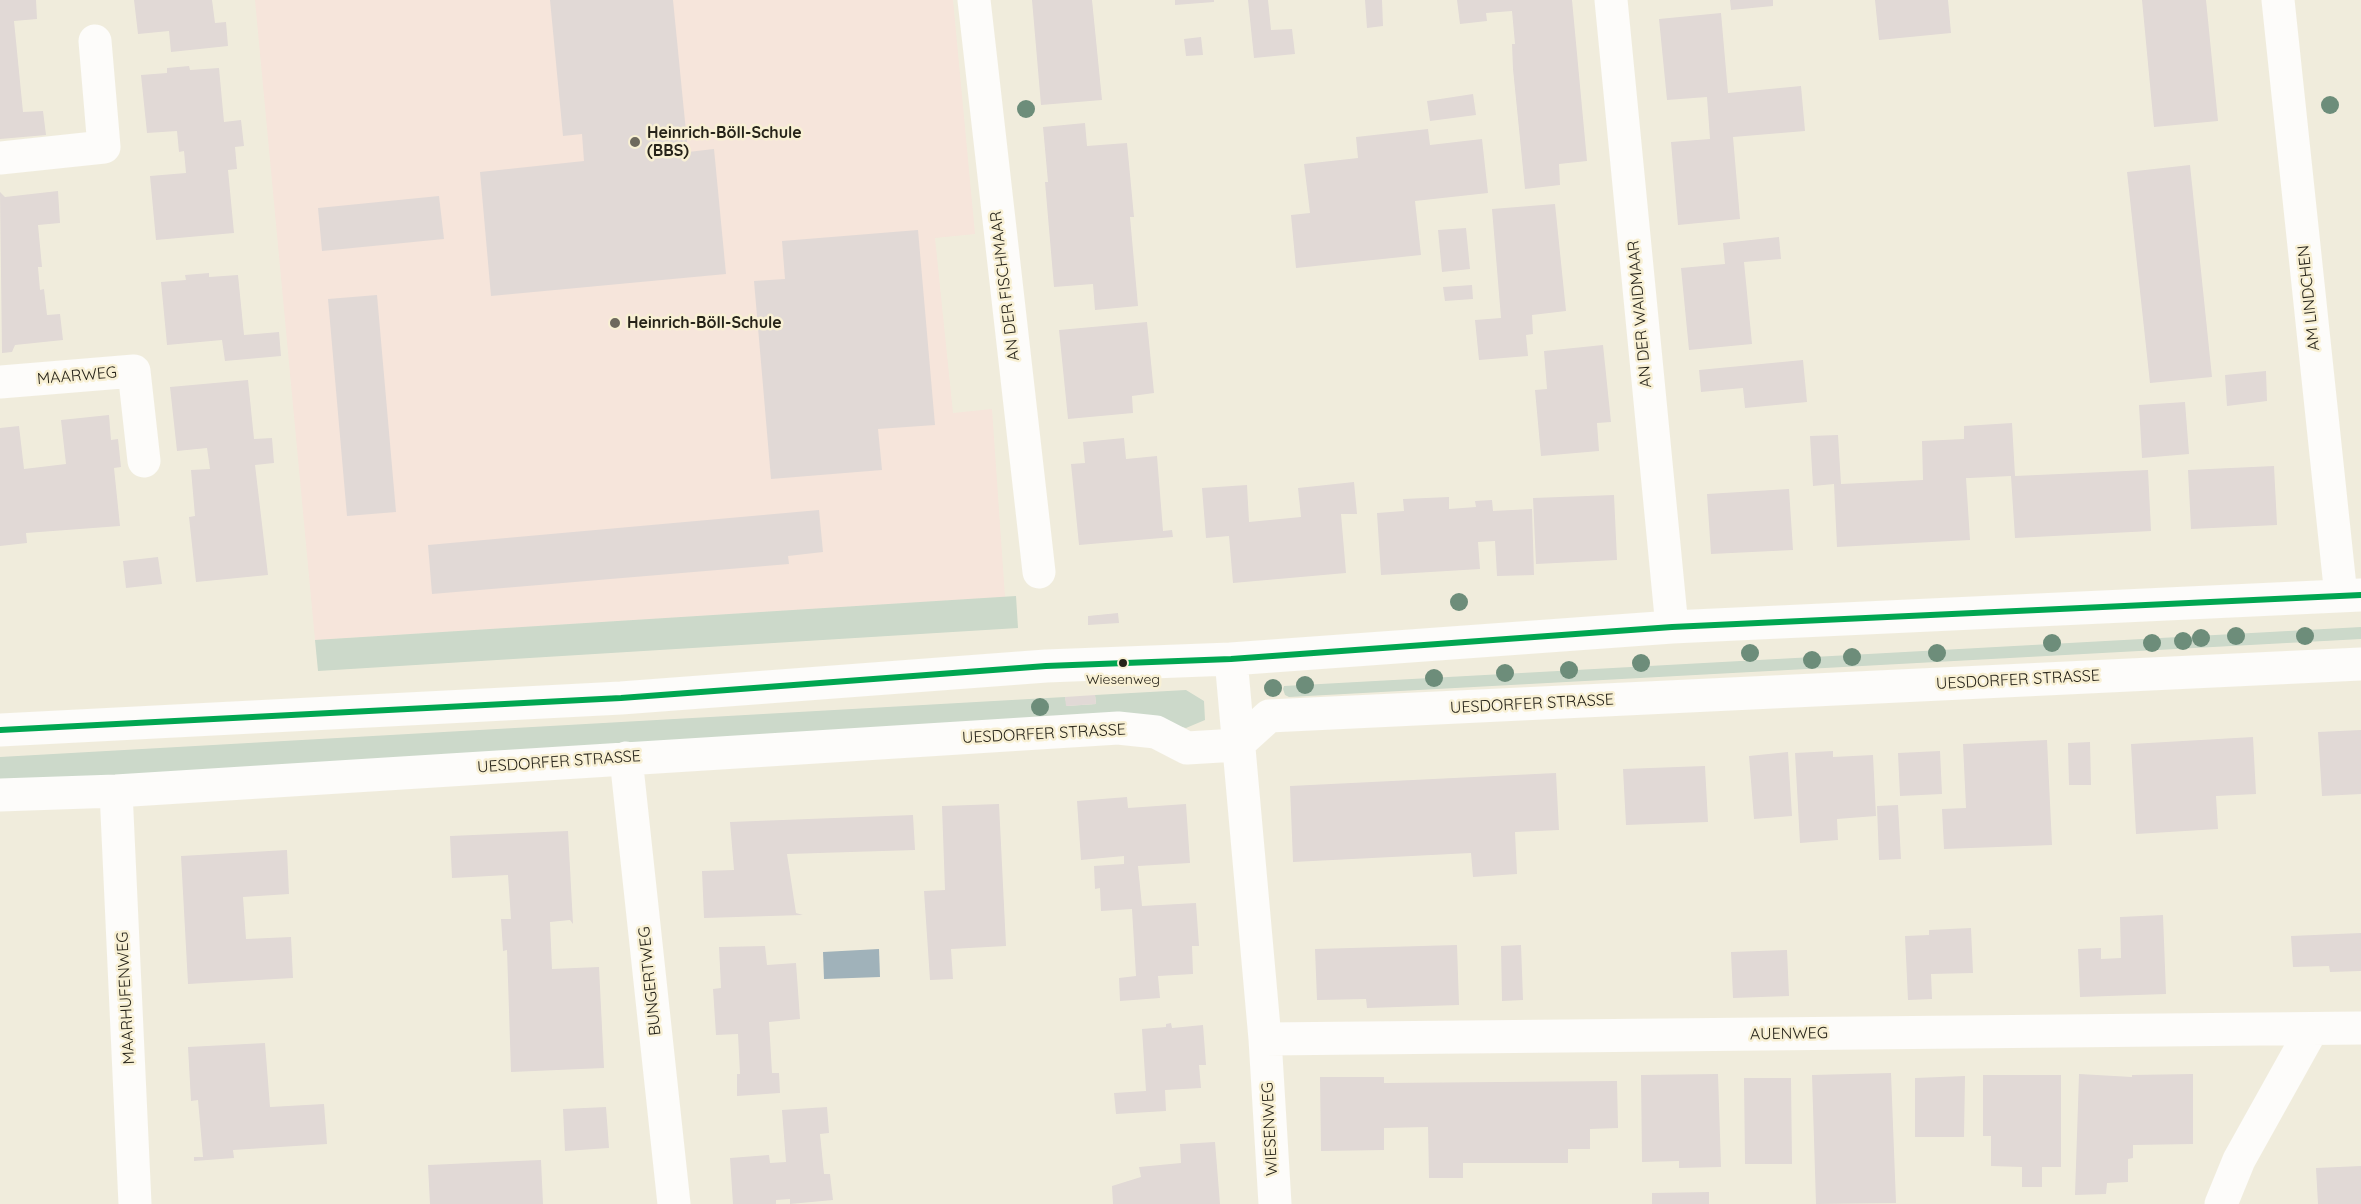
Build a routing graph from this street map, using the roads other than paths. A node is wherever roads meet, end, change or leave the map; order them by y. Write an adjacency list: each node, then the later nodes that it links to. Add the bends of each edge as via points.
1 (974, 0): 8 (street, AN DER FISCHMAAR)
2 (1611, 0): 10 (street, AN DER WAIDMAAR)
3 (2278, 0): 9 (street, AM LINDCHEN)
4 (95, 41): 5 (street, via 104,147)
5 (0, 158)
6 (0, 382): 7 (street, MAARWEG, via 134,371)
7 (144, 461)
8 (1039, 572)
9 (2351, 595): 10 (street)
10 (1672, 627): 11 (street)
11 (1231, 659): 13 (street, via 1046,666 621,698); 14 (street, WIESENWEG)
12 (2361, 664): 14 (street, UESDORFER STRASSE, via 1269,716)
13 (0, 730)
14 (1237, 745): 15 (street, UESDORFER STRASSE, via 1187,748 1156,732 1118,728); 20 (street, WIESENWEG)
15 (626, 758): 16 (street, UESDORFER STRASSE); 22 (street, BUNGERTWEG)
16 (117, 791): 17 (street, UESDORFER STRASSE); 21 (street, MAARHUFENWEG)
17 (0, 795)
18 (2361, 1028): 19 (street, AUENWEG)
19 (2312, 1029): 20 (street, AUENWEG); 24 (street, via 2239,1160)
20 (1265, 1039): 23 (street, WIESENWEG)
21 (135, 1204)
22 (674, 1204)
23 (1275, 1204)
24 (2221, 1204)

